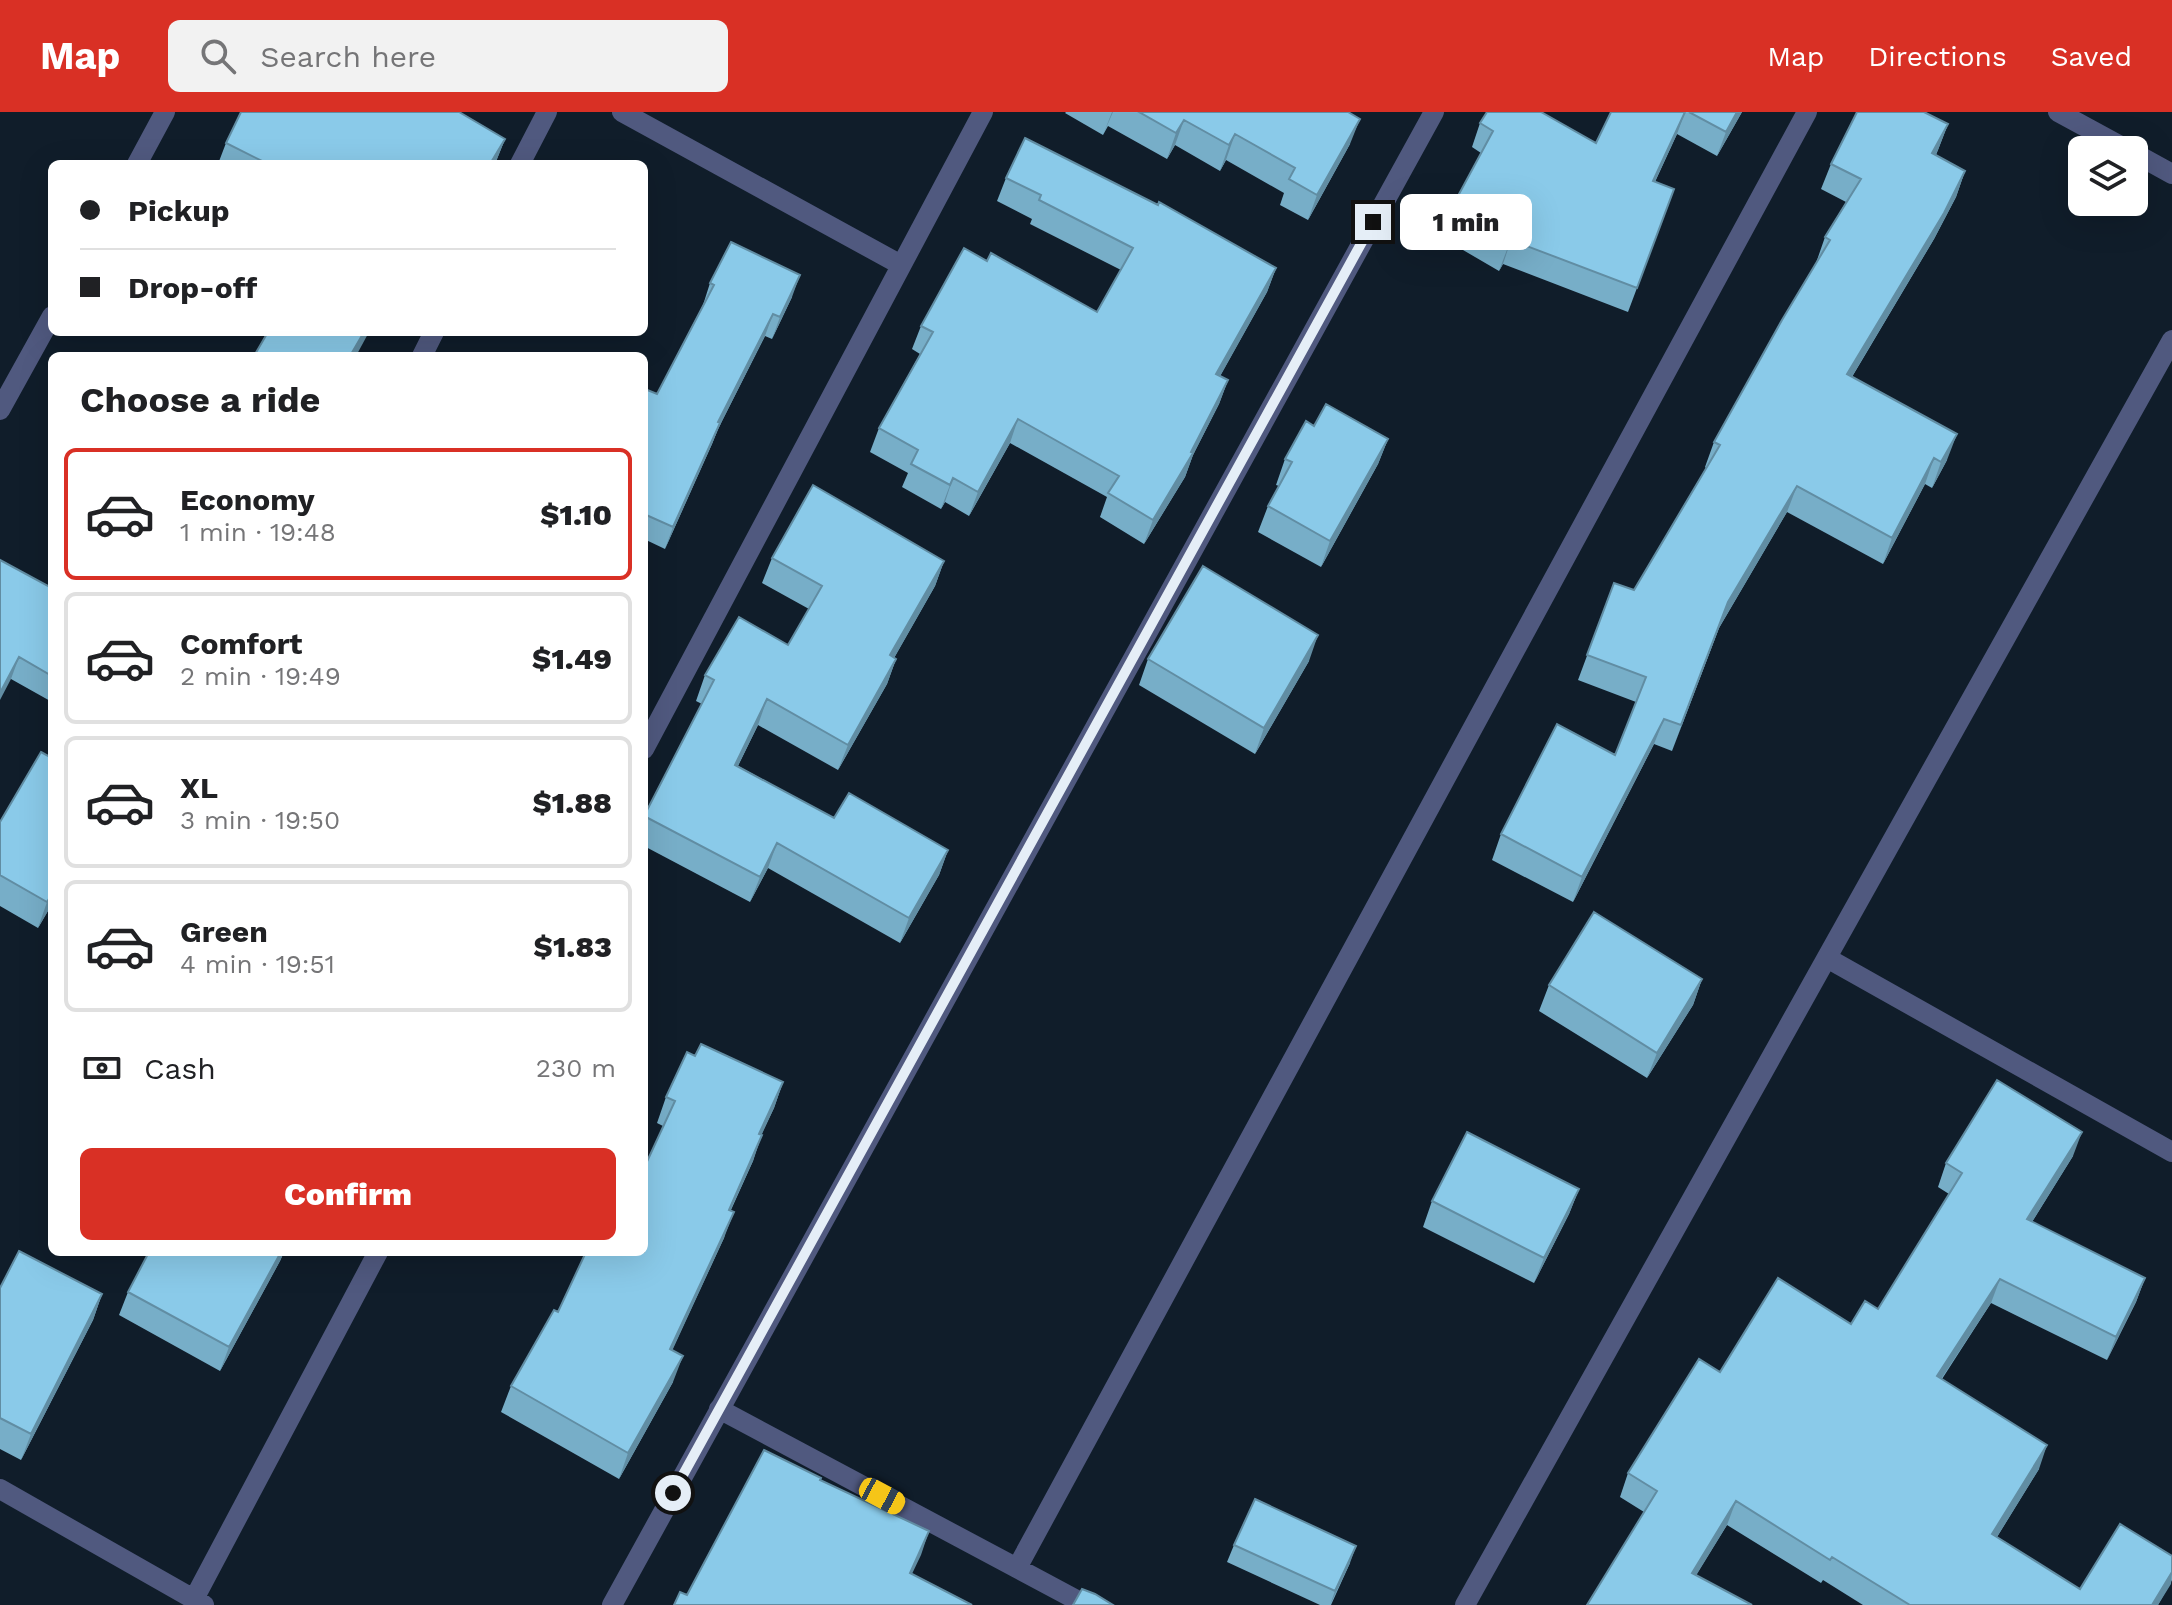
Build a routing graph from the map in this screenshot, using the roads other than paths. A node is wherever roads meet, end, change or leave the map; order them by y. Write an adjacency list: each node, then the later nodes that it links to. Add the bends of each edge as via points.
1 (165, 112): 9 (street)
2 (547, 112): 10 (street)
3 (622, 112): 13 (street)
4 (983, 112): 13 (street)
5 (1434, 112): 21 (street)
6 (1807, 112): 23 (street)
7 (2058, 112): 8 (street)
8 (2102, 136)
9 (139, 160)
10 (522, 160)
11 (2148, 161): 12 (street)
12 (2172, 174)
13 (901, 265): 17 (street)
14 (48, 323): 16 (street)
15 (2172, 340): 18 (street)
16 (0, 410)
17 (648, 741)
18 (1827, 958): 19 (street); 27 (street)
19 (2172, 1152)
20 (376, 1256): 24 (street)
21 (719, 1409): 23 (street); 25 (street)
22 (0, 1489): 24 (street)
23 (1017, 1568): 26 (street)
24 (199, 1602)
25 (612, 1605)
26 (1086, 1605)
27 (1465, 1605)

